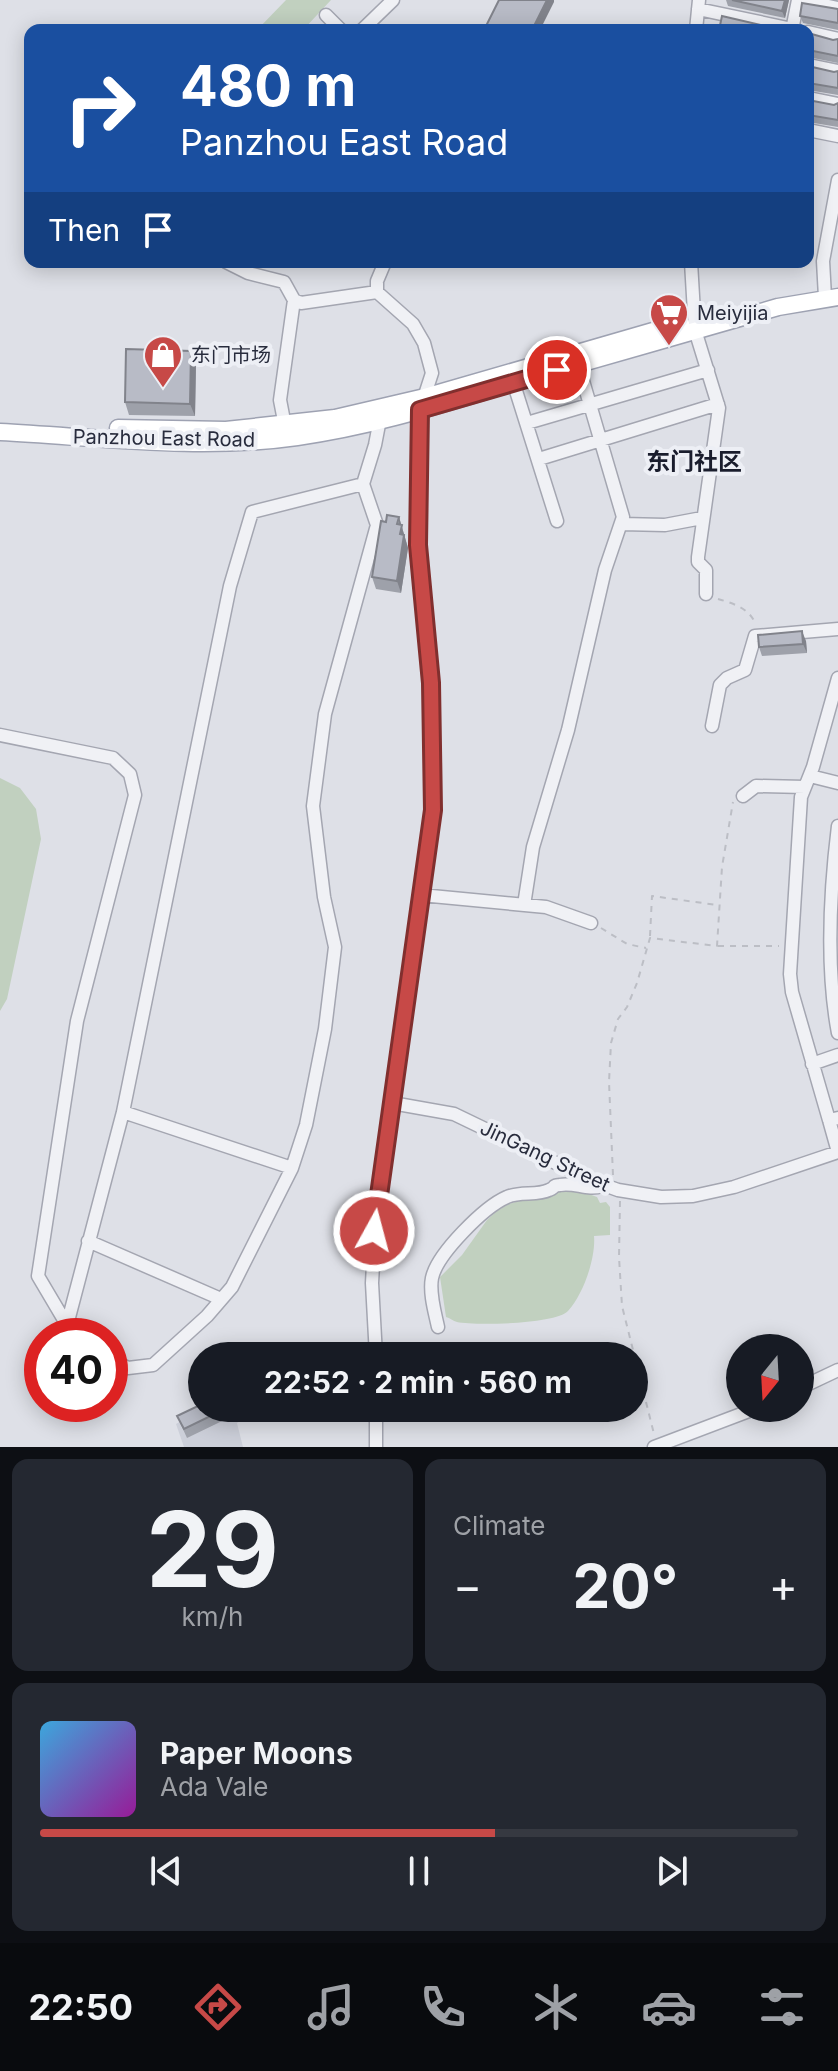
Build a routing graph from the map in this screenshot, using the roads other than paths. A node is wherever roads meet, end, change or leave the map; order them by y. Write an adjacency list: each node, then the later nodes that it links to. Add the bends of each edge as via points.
1 (393, 0): 7 (street)
2 (799, 0): 4 (street); 9 (street)
3 (699, 5): 8 (street)
4 (838, 8)
5 (326, 15): 6 (street)
6 (335, 24)
7 (368, 24)
8 (771, 24)
9 (795, 24)
10 (814, 33): 11 (street)
11 (838, 39)
12 (814, 66): 13 (street)
13 (838, 71)
14 (814, 99): 15 (street)
15 (838, 104)
16 (814, 131): 17 (street)
17 (838, 136)
18 (838, 180): 23 (street, via 823,261)
19 (238, 268): 24 (street, via 284,282)
20 (382, 268): 22 (street)
21 (691, 268): 25 (street)
22 (377, 292): 24 (street); 29 (street, via 413,324 424,343 432,373)
23 (831, 292): 25 (main road, Panzhou East Road)
24 (294, 300): 36 (street, via 280,400)
25 (695, 325): 26 (main road, Panzhou East Road); 27 (street)
26 (577, 359): 28 (main road, Panzhou East Road); 31 (street)
27 (708, 370): 30 (street); 31 (street)
28 (512, 378): 29 (main road, Panzhou East Road); 34 (street)
29 (423, 403): 32 (main road, Panzhou East Road); 52 (street, via 418,545 431,683 433,810)
30 (718, 404): 37 (street); 40 (street)
31 (591, 405): 34 (street); 37 (street)
32 (381, 414): 36 (main road, Panzhou East Road); 39 (street)
33 (0, 422): 36 (main road, Panzhou East Road)
34 (527, 423): 38 (street)
35 (0, 432): 36 (main road, Panzhou East Road, via 188,442)
36 (286, 432)
37 (601, 440): 38 (street); 42 (street)
38 (539, 459): 41 (street)
39 (363, 484): 59 (street, via 252,512 230,586); 62 (street, via 377,525 325,714 313,806 335,947 315,1089)
40 (702, 518): 42 (street, via 665,525); 43 (street, via 698,560 706,570)
41 (557, 521)
42 (622, 524): 53 (street, via 605,570 568,730 533,847)
43 (706, 594)
44 (838, 629): 46 (street, via 755,636 745,670 720,685)
45 (838, 678): 48 (street)
46 (712, 726)
47 (0, 735): 66 (street, via 113,758 130,774 135,795 77,1021 38,1276)
48 (808, 782): 49 (street); 50 (street, via 756,786); 57 (street, via 801,800 791,947 792,992)
49 (838, 783)
50 (739, 795)
51 (838, 826): 55 (street, via 832,958)
52 (421, 895): 53 (street); 58 (street)
53 (524, 905): 54 (street)
54 (591, 923)
55 (838, 1033)
56 (838, 1055): 57 (street)
57 (812, 1064): 60 (street)
58 (392, 1103): 63 (street, JinGang Street, via 454,1114); 69 (street, via 373,1251)
59 (123, 1112): 62 (street); 64 (street)
60 (833, 1119): 61 (street)
61 (838, 1152): 63 (street, JinGang Street, via 693,1196 661,1197)
62 (292, 1168): 65 (street)
63 (613, 1188): 68 (street, via 557,1185 547,1192 514,1194 488,1208 433,1274)
64 (88, 1241): 65 (street); 67 (street)
65 (221, 1299): 70 (street, via 153,1365)
66 (63, 1318)
67 (69, 1318)
68 (438, 1327)
69 (376, 1342)
70 (128, 1368)
71 (838, 1370): 72 (street)
72 (814, 1381)
73 (726, 1420): 75 (street)
74 (376, 1422): 76 (street)
75 (655, 1446)
76 (376, 1447)

